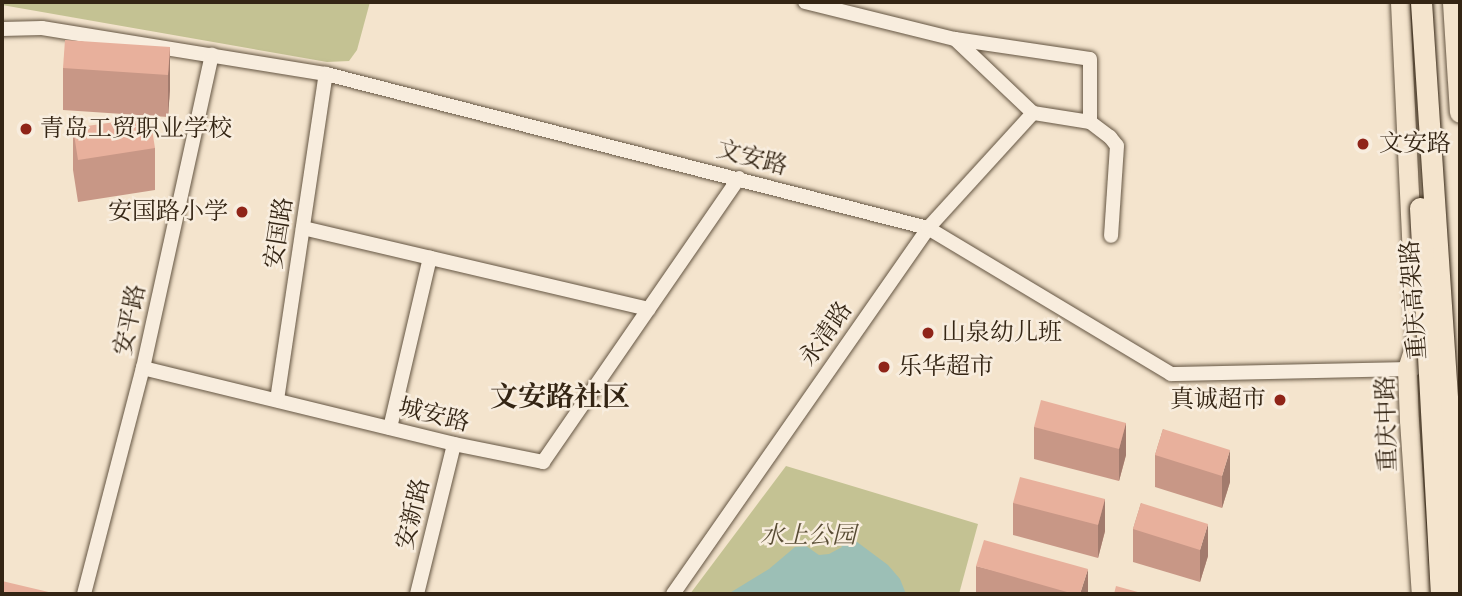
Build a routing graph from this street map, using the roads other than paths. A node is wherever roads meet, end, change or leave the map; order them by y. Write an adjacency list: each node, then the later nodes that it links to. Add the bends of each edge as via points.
1 (805, 2): 7 (street)
2 (1400, 2): 22 (main road, 重庆中路, via 1416,341)
3 (1453, 2): 5 (highway)
4 (1421, 11): 30 (highway, bridge, via 1418,156); 31 (highway, 重庆高架路, bridge)
5 (1455, 23): 9 (highway); 11 (highway)
6 (2, 29): 8 (street, 文安路, via 42,28)
7 (955, 39): 12 (street); 13 (street, via 1090,59)
8 (212, 54): 10 (street, 文安路); 21 (street, 安平路)
9 (1460, 57)
10 (326, 74): 14 (street, 文安路); 15 (street, 安国路)
11 (1460, 112)
12 (1033, 113): 13 (street); 16 (street, 永清路)
13 (1090, 122): 17 (street, via 1116,146)
14 (739, 178): 16 (street, 文安路); 19 (street, 城安路)
15 (303, 228): 18 (street); 23 (street, 安国路)
16 (928, 228): 22 (street, 文安路, via 1171,374); 28 (street, 永清路)
17 (1111, 236)
18 (430, 258): 19 (street); 24 (street)
19 (649, 309): 25 (street, 城安路, via 543,462)
20 (1460, 367): 22 (street, 文安路)
21 (143, 368): 23 (street, 城安路); 26 (street, 安平路)
22 (1407, 369): 29 (main road, 重庆中路)
23 (277, 400): 24 (street, 城安路)
24 (390, 428): 25 (street, 城安路)
25 (454, 444): 27 (street, 安新路)
26 (84, 594)
27 (417, 594)
28 (673, 594)
29 (1421, 594)
30 (1441, 594)
31 (1460, 594)

